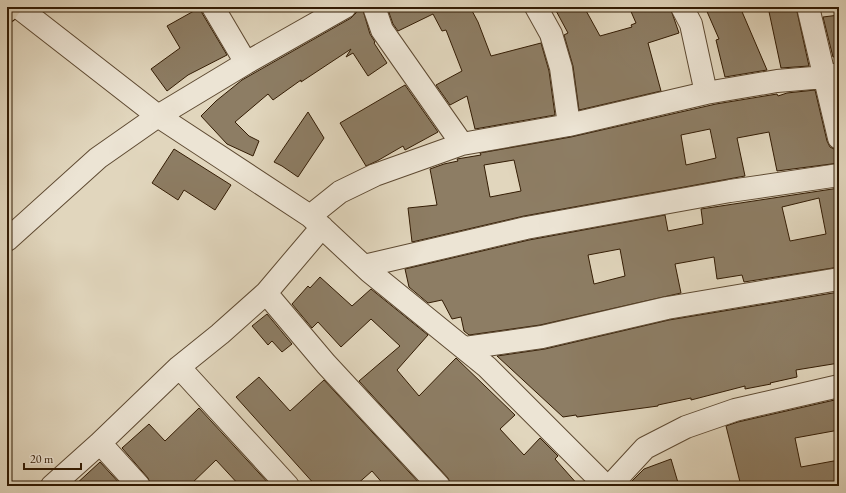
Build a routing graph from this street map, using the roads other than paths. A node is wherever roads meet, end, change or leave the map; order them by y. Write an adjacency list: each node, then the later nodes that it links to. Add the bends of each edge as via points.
1 (10, 7): 9 (main road)
2 (18, 7): 13 (street)
3 (213, 7): 10 (street)
4 (345, 7): 10 (street)
5 (374, 7): 16 (street, via 382,30)
6 (536, 7): 14 (street, via 551,34 561,68)
7 (682, 7): 12 (street, via 691,24)
8 (808, 7): 11 (street)
9 (7, 11)
10 (246, 64): 13 (street)
11 (832, 75): 12 (street); 15 (street)
12 (706, 93): 14 (street)
13 (158, 116): 18 (street); 19 (street, via 98,158)
14 (569, 125): 16 (street)
15 (839, 138)
16 (462, 144): 18 (street, via 375,175 340,192)
17 (839, 175): 20 (street, via 730,191 526,228)
18 (316, 222): 20 (street); 22 (street)
19 (7, 240)
20 (364, 266): 23 (street)
21 (839, 279): 23 (street, via 667,308 542,337)
22 (266, 293): 24 (street); 30 (street, via 326,364)
23 (464, 348): 31 (street, via 487,367)
24 (179, 367): 26 (street); 29 (street)
25 (839, 386): 32 (street, via 735,410 686,427 645,448)
26 (100, 443): 27 (street); 28 (street)
27 (52, 486)
28 (139, 486)
29 (288, 486)
30 (440, 486)
31 (606, 486)
32 (610, 486)

